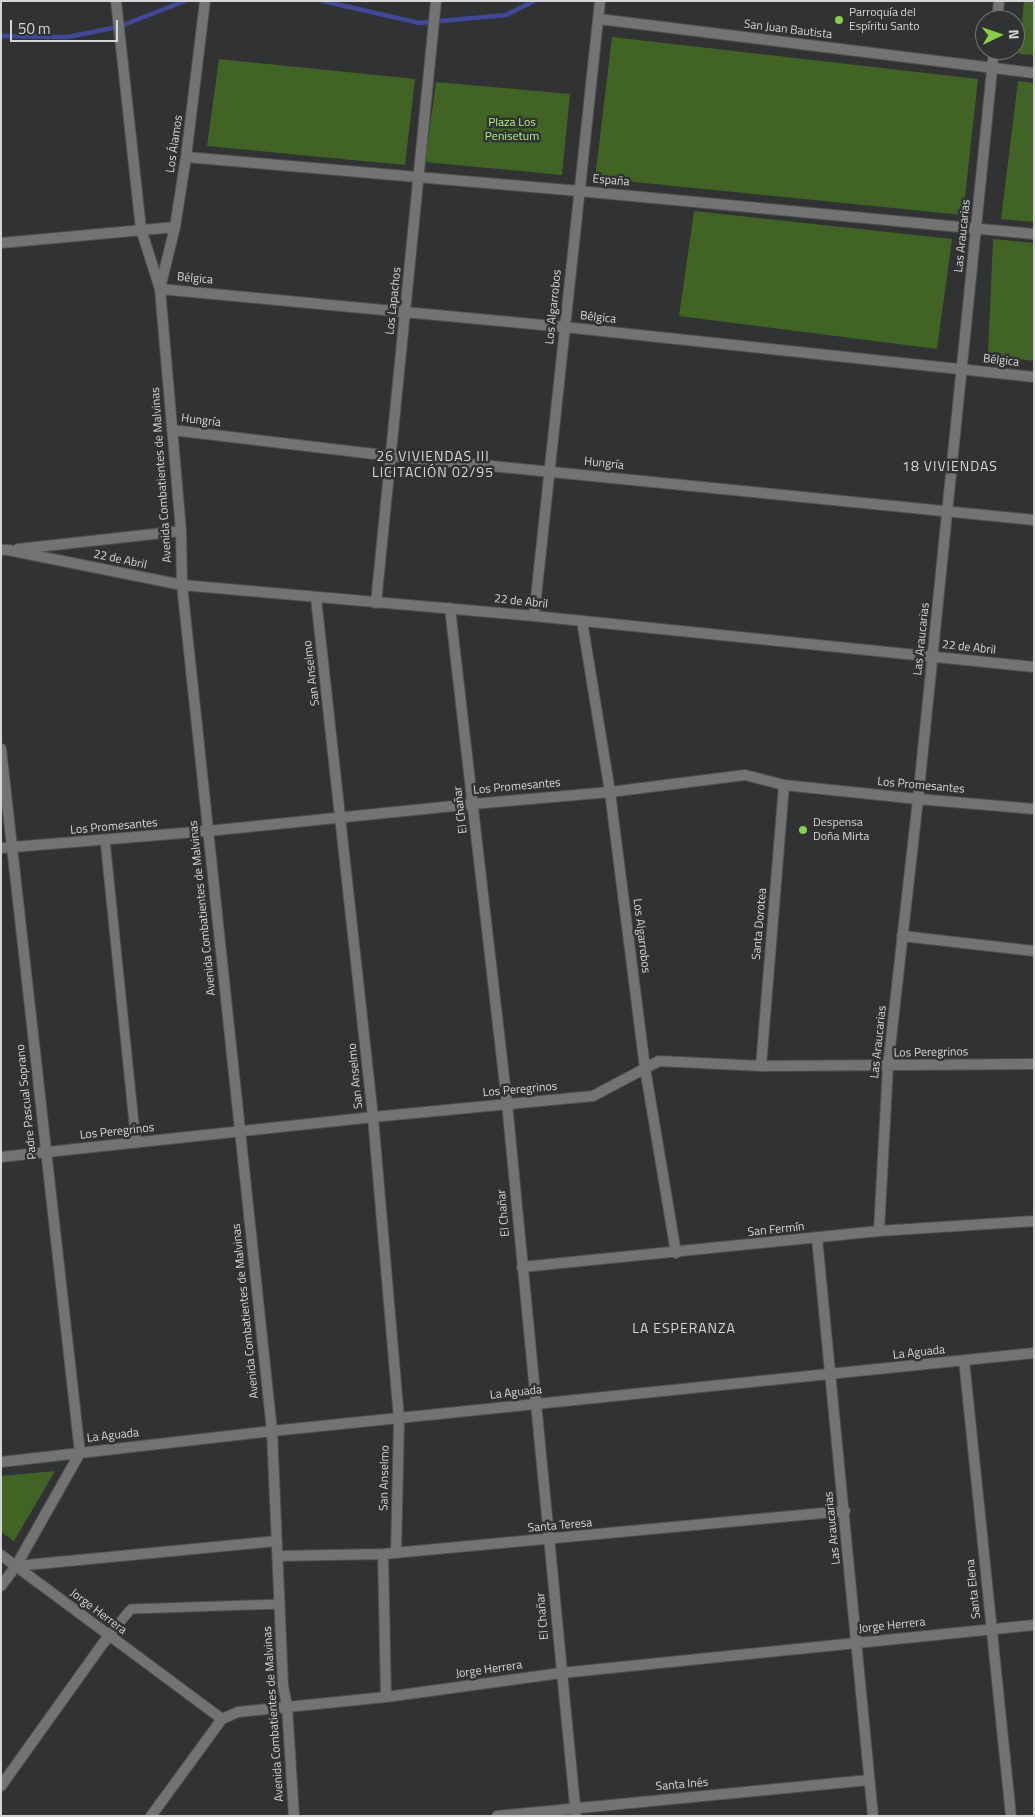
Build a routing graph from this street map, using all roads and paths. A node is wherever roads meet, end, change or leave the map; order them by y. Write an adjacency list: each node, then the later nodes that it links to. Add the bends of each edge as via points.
1 (116, 1): 14 (street, Avenida Combatientes de Malvinas)
2 (205, 1): 9 (street, Los Álamos)
3 (436, 1): 10 (street, Los Lapachos)
4 (600, 1): 5 (street, Los Algarrobos)
5 (599, 19): 7 (street, San Juan Bautista); 11 (street, Los Algarrobos)
6 (993, 60): 7 (street, Las Araucarias)
7 (992, 68): 8 (street, San Juan Bautista); 13 (street, Las Araucarias)
8 (1034, 72)
9 (186, 157): 10 (street, España); 12 (street, Los Álamos)
10 (419, 176): 11 (street, España); 18 (street, Los Lapachos)
11 (579, 191): 13 (street, España); 19 (street, Los Algarrobos)
12 (175, 227): 14 (street); 17 (street, Los Álamos)
13 (976, 228): 15 (street, España); 20 (street, Las Araucarias)
14 (141, 229): 16 (street); 17 (street, Avenida Combatientes de Malvinas)
15 (1034, 234)
16 (1, 243)
17 (160, 289): 18 (street, Bélgica); 22 (street, Avenida Combatientes de Malvinas)
18 (406, 312): 19 (street, Bélgica); 23 (street, Los Lapachos)
19 (564, 327): 20 (street, Bélgica); 24 (street, Los Algarrobos)
20 (962, 370): 21 (street, Bélgica); 25 (street, Las Araucarias)
21 (1034, 377)
22 (172, 430): 23 (street, Hungría); 27 (street, Avenida Combatientes de Malvinas)
23 (391, 456): 24 (street, Hungría); 31 (street, Los Lapachos)
24 (549, 471): 25 (street, Hungría); 33 (street, Los Algarrobos)
25 (947, 511): 26 (street, Hungría); 35 (street, Las Araucarias)
26 (1034, 520)
27 (181, 531): 28 (street, 22 de Abril); 29 (street, Avenida Combatientes de Malvinas)
28 (5, 550): 29 (street, 22 de Abril)
29 (182, 586): 30 (street, 22 de Abril); 44 (street, Avenida Combatientes de Malvinas)
30 (316, 598): 31 (street, 22 de Abril); 43 (street, San Anselmo)
31 (376, 603): 32 (street, 22 de Abril)
32 (450, 608): 33 (street, 22 de Abril); 41 (street, El Chañar)
33 (534, 616): 34 (street, 22 de Abril)
34 (582, 621): 35 (street, 22 de Abril); 39 (street, Los Algarrobos)
35 (932, 657): 36 (street, 22 de Abril); 40 (street, Las Araucarias)
36 (1034, 667)
37 (1, 749): 46 (street, Padre Pascual Soprano)
38 (784, 785): 39 (street, Los Promesantes, via 744,775); 40 (street, Los Promesantes); 50 (street, Santa Dorotea)
39 (610, 792): 41 (street, Los Promesantes); 52 (street, Los Algarrobos)
40 (918, 799): 42 (street, Los Promesantes); 47 (street, Las Araucarias)
41 (472, 804): 43 (street, Los Promesantes); 53 (street, El Chañar)
42 (1034, 808)
43 (341, 817): 44 (street, Los Promesantes); 54 (street, San Anselmo)
44 (208, 831): 45 (street, Los Promesantes); 55 (street, Avenida Combatientes de Malvinas)
45 (105, 840): 46 (street, Los Promesantes); 56 (lane)
46 (7, 848): 57 (street, Padre Pascual Soprano)
47 (902, 936): 48 (street); 51 (street, Las Araucarias)
48 (1034, 951)
49 (1034, 1064): 51 (street, Los Peregrinos)
50 (761, 1066): 51 (street, Los Peregrinos); 52 (street, Los Peregrinos, via 659,1061)
51 (888, 1066): 60 (street, Las Araucarias)
52 (645, 1068): 53 (street, Los Peregrinos, via 593,1096); 62 (street, Los Algarrobos)
53 (507, 1104): 54 (street, Los Peregrinos); 63 (street, El Chañar)
54 (373, 1117): 55 (street, Los Peregrinos); 68 (street, San Anselmo)
55 (240, 1132): 56 (street, Los Peregrinos); 69 (street, Avenida Combatientes de Malvinas)
56 (136, 1143): 57 (street, Los Peregrinos)
57 (45, 1152): 58 (street, Los Peregrinos); 70 (street, Padre Pascual Soprano)
58 (1, 1157)
59 (1034, 1221): 60 (street, San Fermín)
60 (879, 1231): 61 (street, San Fermín)
61 (817, 1238): 62 (street, San Fermín); 66 (street, Las Araucarias)
62 (676, 1253): 63 (street, San Fermín)
63 (522, 1267): 67 (street, El Chañar)
64 (1034, 1353): 65 (street, La Aguada)
65 (964, 1360): 66 (street, La Aguada); 83 (street, Santa Elena)
66 (830, 1374): 67 (street, La Aguada); 72 (street, Las Araucarias)
67 (536, 1404): 68 (street, La Aguada); 73 (street, El Chañar)
68 (399, 1419): 69 (street, La Aguada); 75 (street, San Anselmo)
69 (272, 1431): 70 (street, La Aguada); 74 (street, Avenida Combatientes de Malvinas)
70 (80, 1453): 71 (street, La Aguada); 79 (street)
71 (1, 1462)
72 (844, 1511): 73 (street, Santa Teresa); 85 (street, Las Araucarias)
73 (549, 1540): 75 (street, Santa Teresa); 86 (street, El Chañar)
74 (277, 1541): 78 (street, Avenida Combatientes de Malvinas); 79 (street)
75 (396, 1553): 76 (street, Santa Teresa)
76 (383, 1554): 78 (street, Santa Teresa); 87 (street)
77 (1, 1555): 79 (street, Jorge Herrera)
78 (278, 1556): 81 (street, Avenida Combatientes de Malvinas)
79 (16, 1566): 80 (street); 84 (street, Jorge Herrera)
80 (1, 1586)
81 (280, 1604): 84 (lane, via 131,1609); 88 (street, Avenida Combatientes de Malvinas, via 283,1686)
82 (1034, 1625): 83 (street, Jorge Herrera)
83 (991, 1629): 85 (street, Jorge Herrera); 97 (street, Santa Elena)
84 (109, 1635): 89 (street, Jorge Herrera); 91 (street)
85 (857, 1642): 86 (street, Jorge Herrera); 90 (street, Las Araucarias)
86 (561, 1672): 87 (street, Jorge Herrera); 92 (street, El Chañar)
87 (386, 1696): 88 (street, Jorge Herrera)
88 (287, 1706): 89 (street, Jorge Herrera, via 238,1712); 94 (street, Avenida Combatientes de Malvinas)
89 (222, 1719): 93 (street)
90 (869, 1780): 92 (street, Santa Inés); 96 (street, Las Araucarias)
91 (1, 1786)
92 (575, 1812): 95 (street, Santa Inés)
93 (151, 1816)
94 (294, 1816)
95 (497, 1816)
96 (873, 1816)
97 (1011, 1816)

